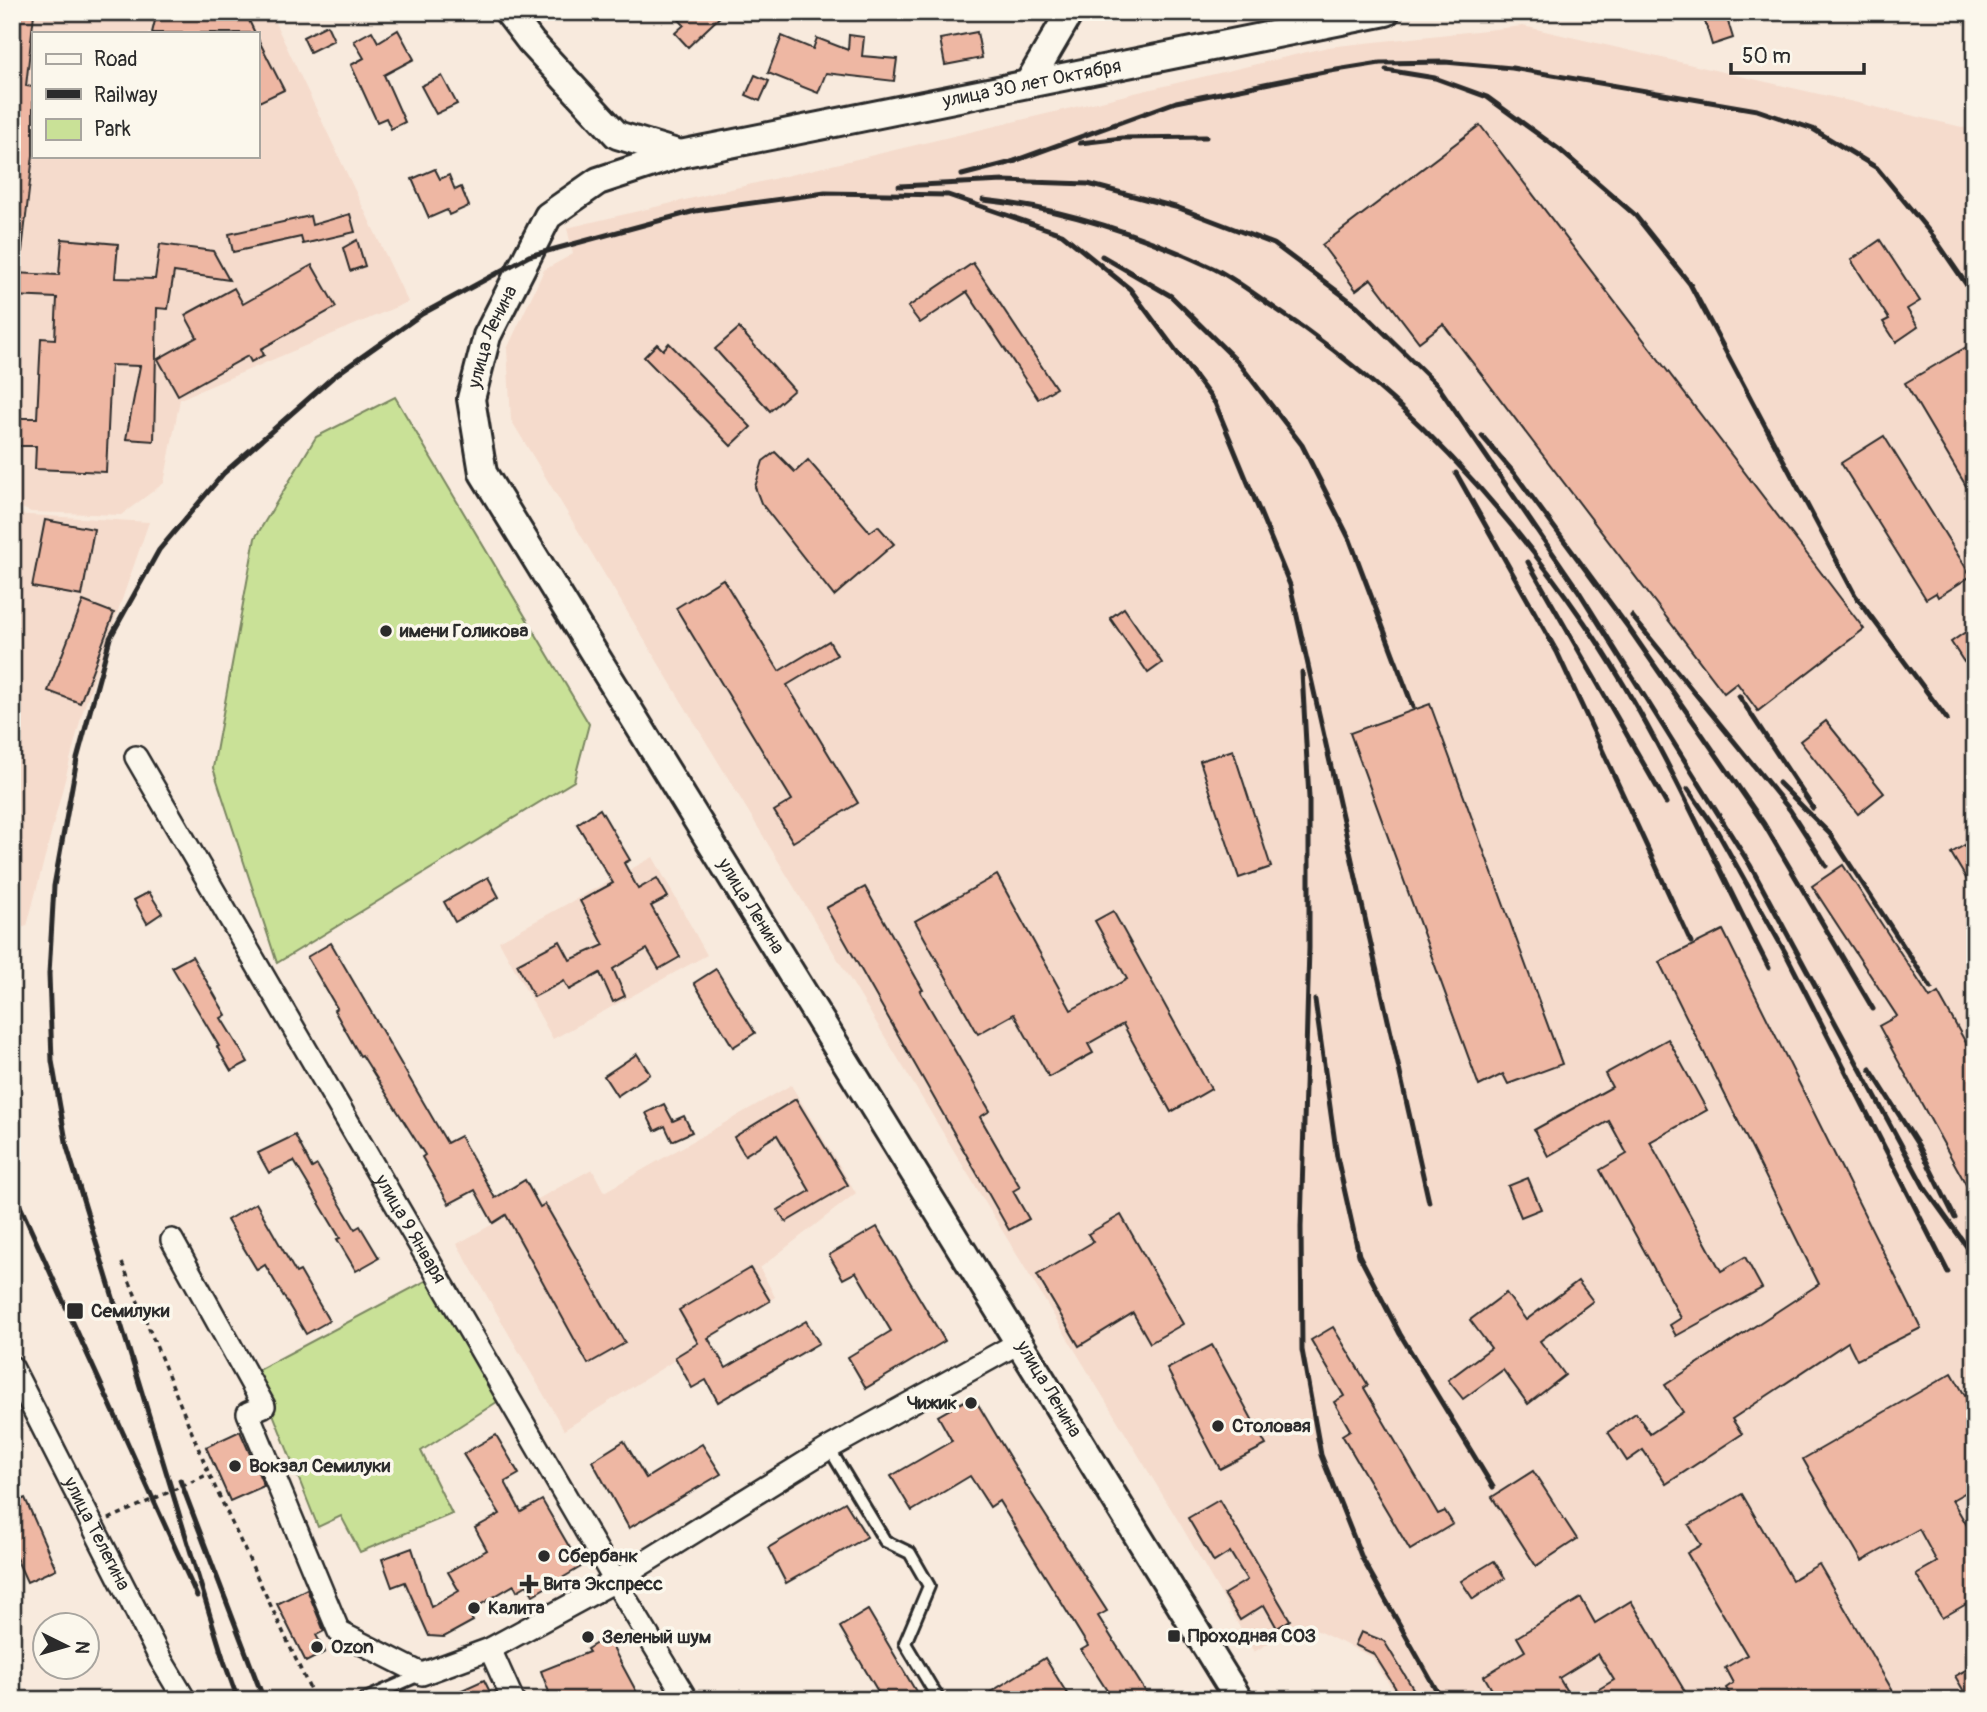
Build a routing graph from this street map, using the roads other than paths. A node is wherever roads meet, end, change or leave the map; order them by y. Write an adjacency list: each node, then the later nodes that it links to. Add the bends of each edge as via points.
1 (508, 12): 5 (street, via 617,135)
2 (1070, 12): 4 (street)
3 (1386, 12): 4 (street, улица 30 лет Октября)
4 (1028, 83): 5 (street, улица 30 лет Октября)
5 (680, 154): 8 (street, улица Ленина, via 598,181 548,216 487,336 471,399 484,473)
6 (136, 757): 11 (street, улица 9 Января)
7 (172, 1240): 13 (street, via 264,1406 248,1413 339,1632)
8 (1020, 1342): 10 (street); 19 (street, улица Ленина)
9 (12, 1367): 14 (street, улица Телегина)
10 (829, 1448): 11 (street); 18 (lane, via 885,1541 910,1553 929,1586 905,1643)
11 (615, 1581): 12 (street); 17 (street, улица 9 Января)
12 (490, 1649): 13 (street); 16 (street)
13 (422, 1674): 15 (lane)
14 (185, 1700)
15 (363, 1700)
16 (513, 1700)
17 (687, 1700)
18 (939, 1700)
19 (1239, 1700)

